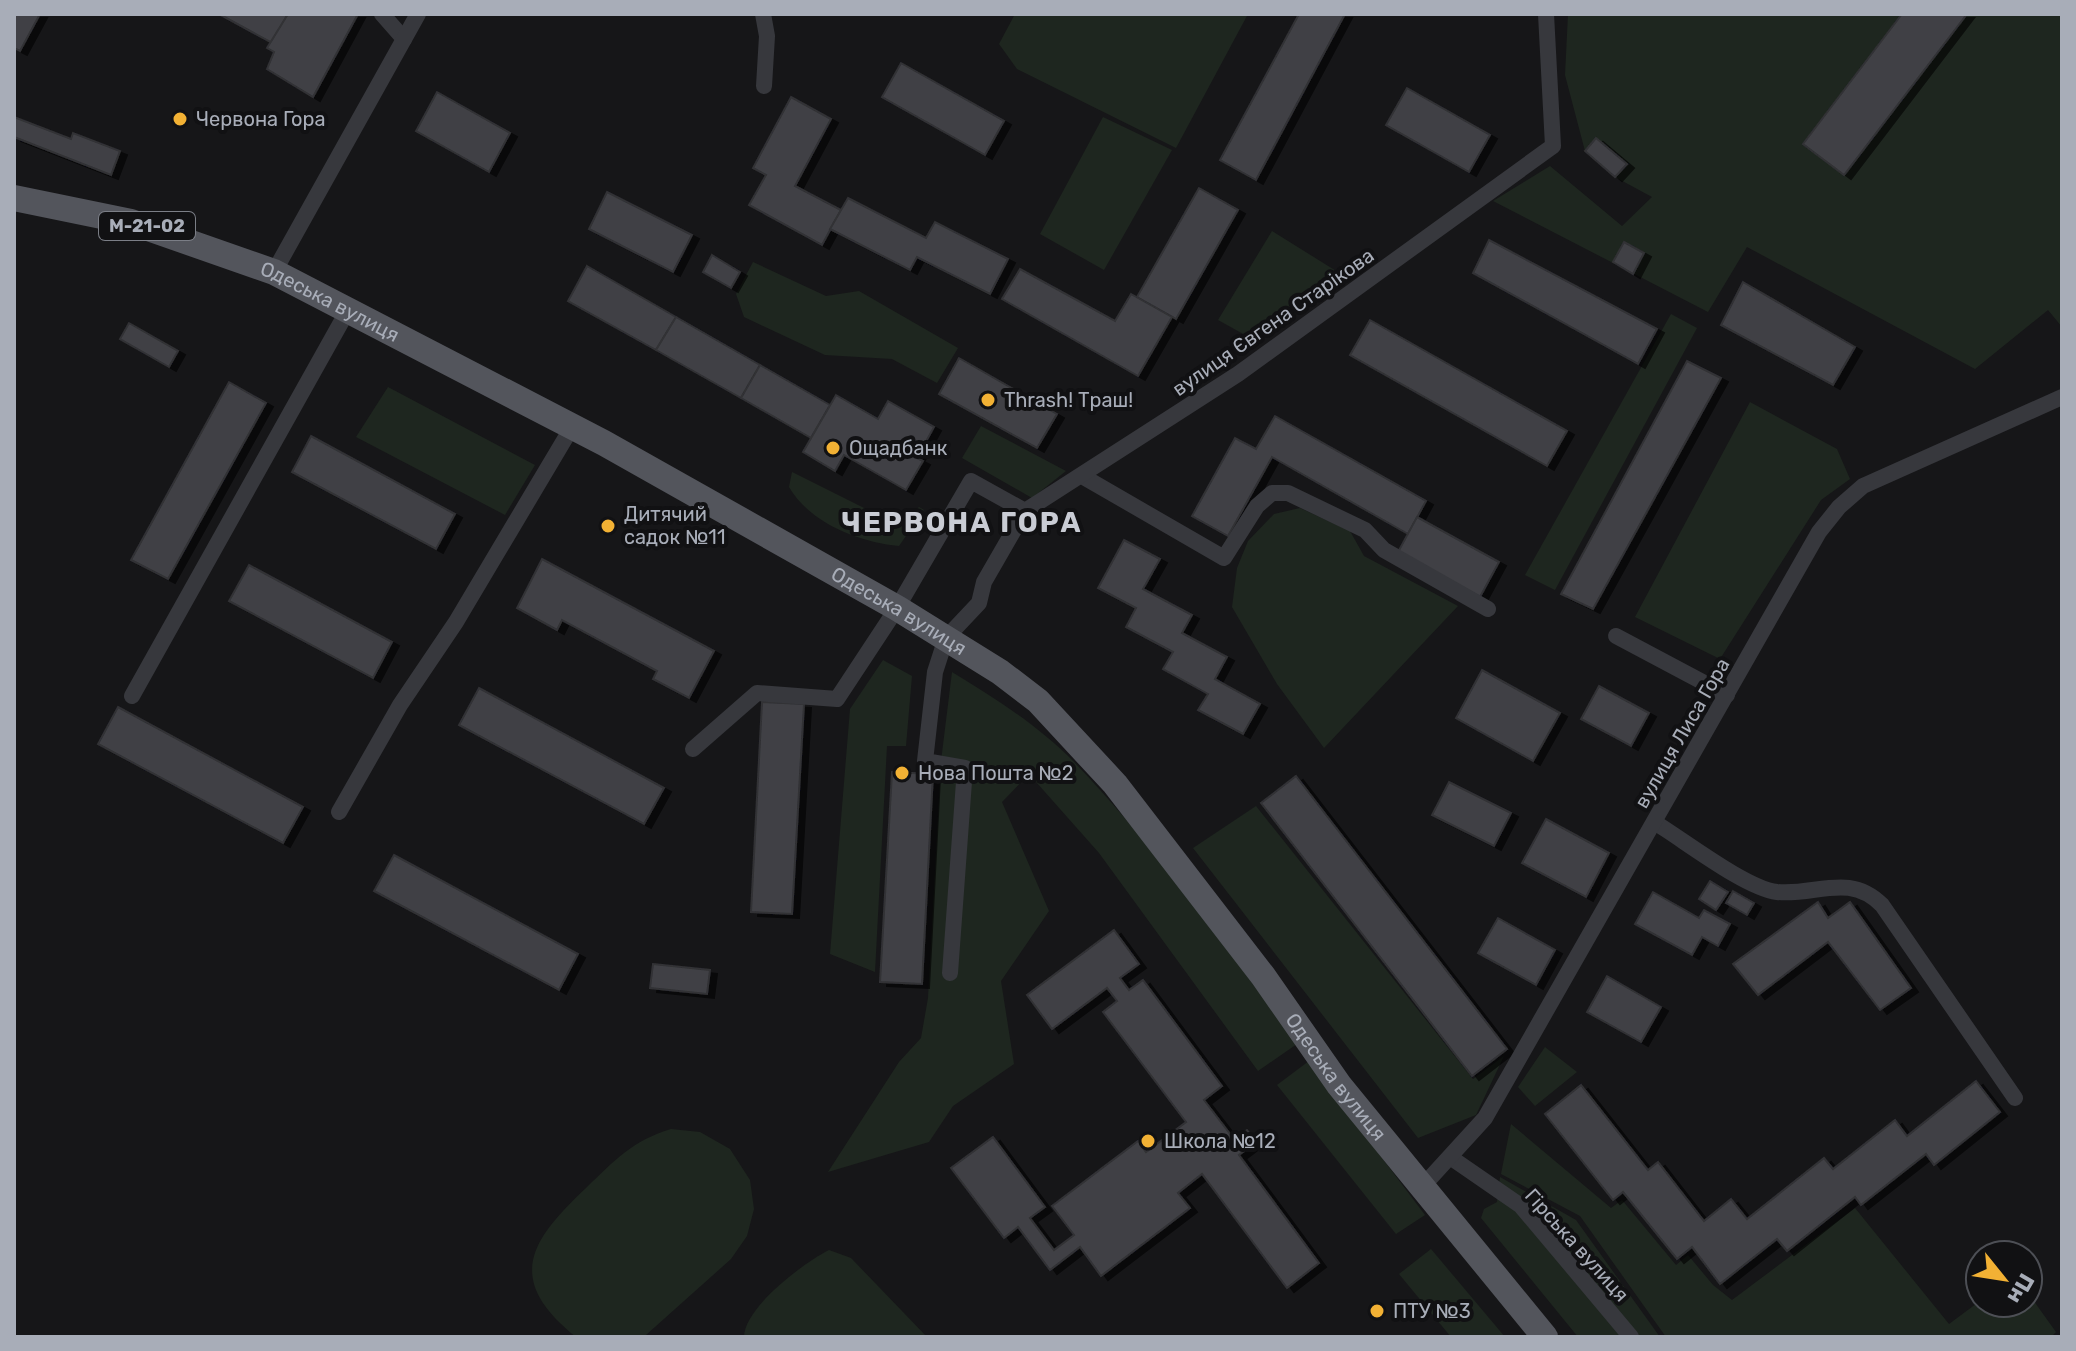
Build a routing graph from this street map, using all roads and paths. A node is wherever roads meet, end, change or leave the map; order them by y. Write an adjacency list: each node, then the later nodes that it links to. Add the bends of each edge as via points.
1 (382, 14): 5 (street)
2 (418, 14): 5 (street)
3 (763, 14): 6 (street)
4 (1546, 14): 12 (street, вулиця Євгена Старікова, via 1553,146 1238,374)
5 (404, 39): 8 (street)
6 (764, 86)
7 (14, 198): 8 (main road, Одеська вулиця / М-21-02, via 131,222)
8 (274, 272): 9 (main road, Одеська вулиця)
9 (348, 310): 11 (main road, Одеська вулиця); 19 (street)
10 (2062, 397): 18 (street, вулиця Лиса Гора, via 1863,486 1839,507 1819,532)
11 (572, 427): 14 (main road, Одеська вулиця); 21 (street)
12 (1082, 476): 13 (street, вулиця Євгена Старікова); 15 (street, via 1224,558 1257,506 1272,493 1288,493 1365,530 1384,550)
13 (1025, 511): 14 (street, via 971,481); 17 (street, вулиця Євгена Старікова, via 984,582 979,603)
14 (897, 608): 17 (main road, Одеська вулиця); 20 (street, via 837,699 757,693)
15 (1488, 609)
16 (1616, 636): 18 (street)
17 (946, 638): 23 (street, via 935,672 925,761 965,768); 26 (main road, Одеська вулиця, via 1038,701 1115,784 1263,976 1339,1085)
18 (1727, 695): 22 (street, вулиця Лиса Гора)
19 (132, 696)
20 (693, 749)
21 (339, 812)
22 (1654, 822): 24 (street, via 1775,892 1837,887 1869,892); 25 (street, вулиця Лиса Гора, via 1485,1118)
23 (950, 973)
24 (2015, 1098)
25 (1450, 1157): 26 (street, вулиця Лиса Гора); 28 (street, Гірська вулиця, via 1521,1206)
26 (1422, 1187): 27 (main road, Одеська вулиця)
27 (1545, 1337)
28 (1631, 1337)

